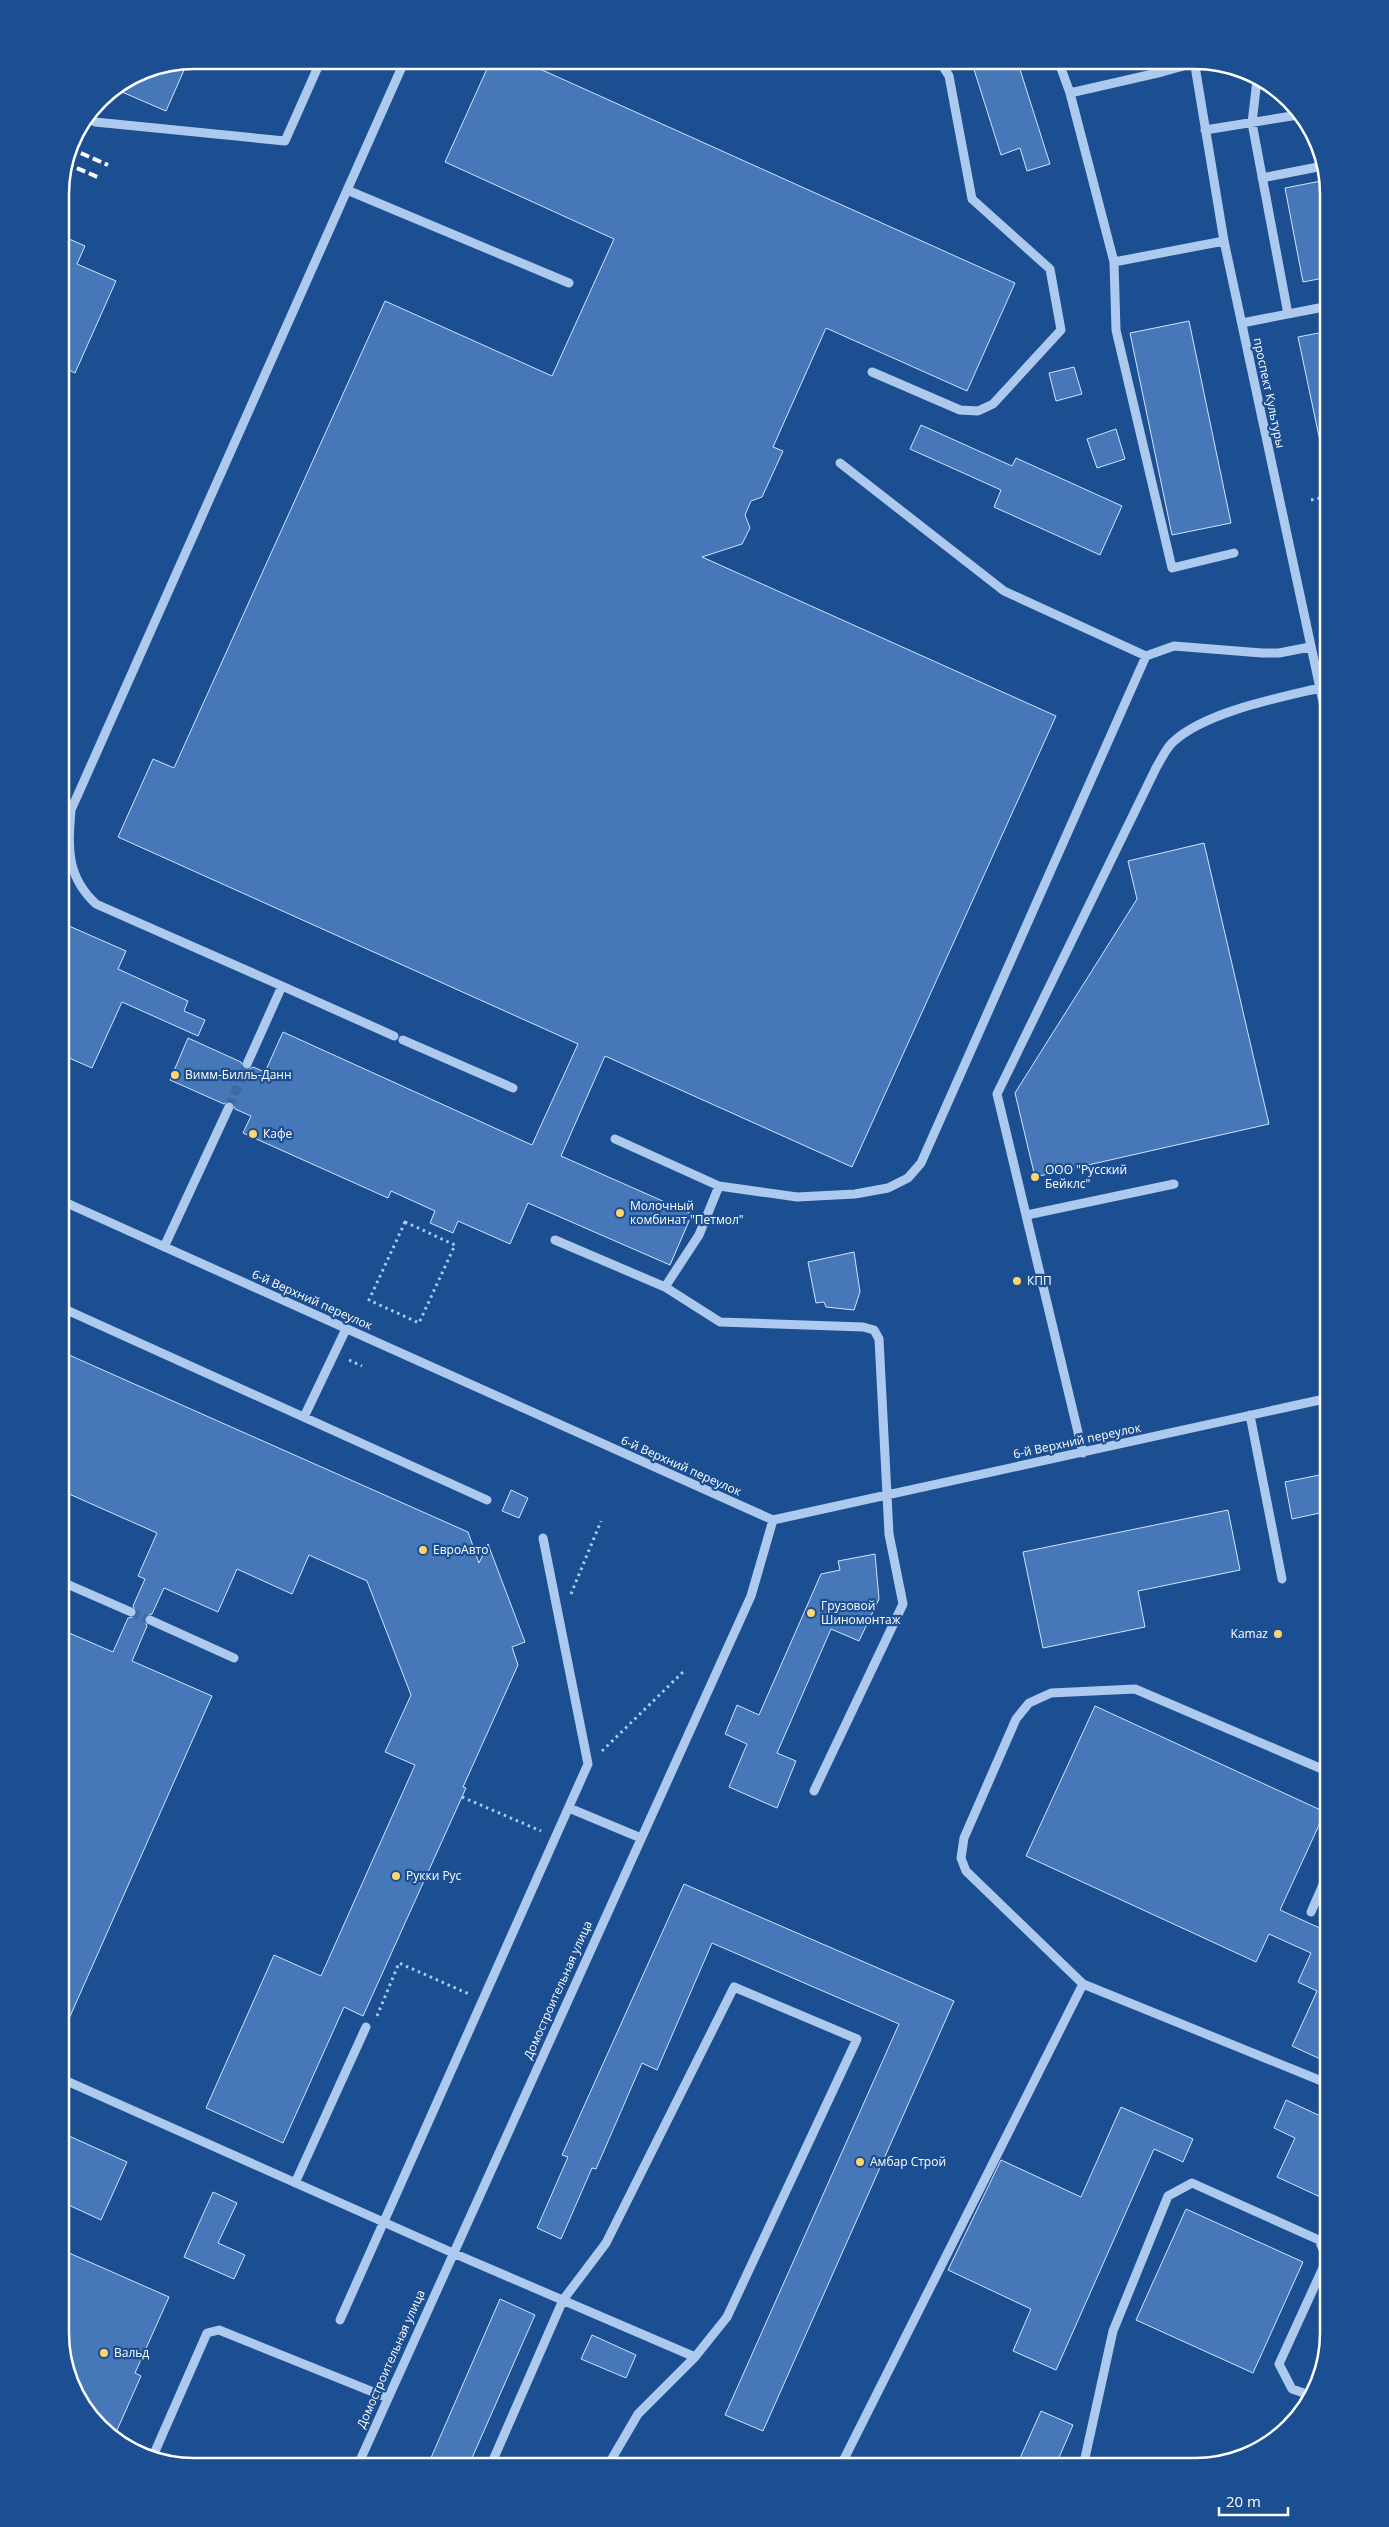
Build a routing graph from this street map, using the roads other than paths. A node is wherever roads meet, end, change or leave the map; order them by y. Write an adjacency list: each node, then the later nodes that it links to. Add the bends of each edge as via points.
1 (317, 69): 10 (street, via 285,141)
2 (401, 69): 15 (street)
3 (945, 69): 22 (street, via 949,76 972,199 1050,269 1061,330 993,404 978,411 960,410)
4 (1061, 69): 8 (street)
5 (1171, 69): 8 (street)
6 (1195, 69): 12 (street, проспект Культуры)
7 (1256, 85): 11 (street)
8 (1070, 93): 17 (street)
9 (1293, 116): 11 (street)
10 (92, 121)
11 (1252, 123): 12 (street); 14 (street)
12 (1205, 130): 16 (street, проспект Культуры)
13 (1317, 167): 14 (street)
14 (1262, 178): 20 (street)
15 (347, 190): 18 (street); 28 (street, via 70,810 69,854 74,876 84,893 96,904)
16 (1224, 241): 17 (street); 21 (street, проспект Культуры)
17 (1114, 262): 24 (street, via 1116,330 1172,568)
18 (569, 283)
19 (1320, 308): 20 (street)
20 (1288, 314): 21 (street)
21 (1242, 322): 25 (street, проспект Культуры)
22 (872, 372)
23 (840, 463): 26 (street, via 1004,591)
24 (1234, 553)
25 (1310, 647): 26 (street, via 1262,653 1174,646); 27 (street, проспект Культуры)
26 (1146, 656): 34 (street, via 921,1163 908,1178 888,1188 855,1194 797,1197)
27 (1320, 688): 36 (street, via 1266,700 1200,724 1172,742 1156,768 996,1094)
28 (282, 986): 29 (street); 30 (street)
29 (247, 1064)
30 (514, 1088)
31 (229, 1106): 38 (street)
32 (615, 1139): 34 (street)
33 (1174, 1184): 36 (street)
34 (719, 1186): 39 (street, via 699,1235)
35 (69, 1204): 38 (street, 6-й Верхний переулок)
36 (1027, 1215): 45 (street)
37 (555, 1240): 39 (street)
38 (164, 1247): 41 (street, 6-й Верхний переулок)
39 (665, 1287): 46 (street, via 720,1322 874,1330 879,1339)
40 (69, 1311): 44 (street)
41 (346, 1329): 44 (street); 48 (street, 6-й Верхний переулок)
42 (1320, 1400): 43 (street, 6-й Верхний переулок)
43 (1250, 1415): 45 (street, 6-й Верхний переулок); 50 (street)
44 (304, 1417): 47 (street)
45 (1083, 1453): 46 (street, 6-й Верхний переулок)
46 (887, 1496): 48 (street, 6-й Верхний переулок); 56 (street, via 889,1534 903,1604)
47 (487, 1500)
48 (772, 1520): 58 (street, Домостроительная улица, via 750,1596)
49 (543, 1538): 57 (street, via 588,1764)
50 (1282, 1579)
51 (69, 1585): 52 (street)
52 (131, 1612)
53 (150, 1620): 54 (street)
54 (234, 1658)
55 (1320, 1768): 61 (street, via 1135,1689 1051,1693 1029,1702 1016,1719 964,1838 961,1858 966,1871)
56 (814, 1791)
57 (569, 1808): 58 (street); 66 (street)
58 (641, 1838): 68 (street, Домостроительная улица)
59 (1320, 1892): 60 (street)
60 (1311, 1912)
61 (1083, 1984): 63 (street); 79 (street)
62 (366, 2027): 65 (street)
63 (1320, 2080)
64 (69, 2082): 65 (street)
65 (296, 2183): 66 (street)
66 (384, 2222): 68 (street); 71 (street)
67 (1320, 2242): 80 (street, via 1192,2183 1168,2196 1113,2331)
68 (453, 2253): 70 (street); 74 (street, Домостроительная улица)
69 (1320, 2276): 73 (street, via 1280,2364 1292,2389)
70 (563, 2300): 72 (street); 72 (street, via 606,2242 734,1987 857,2039 727,2317); 77 (street)
71 (340, 2320)
72 (695, 2357): 78 (street, via 638,2414)
73 (1304, 2393)
74 (388, 2398): 75 (street, via 219,2330 207,2333); 76 (street, Домостроительная улица)
75 (155, 2452)
76 (361, 2458)
77 (494, 2458)
78 (612, 2458)
79 (845, 2458)
80 (1085, 2458)

